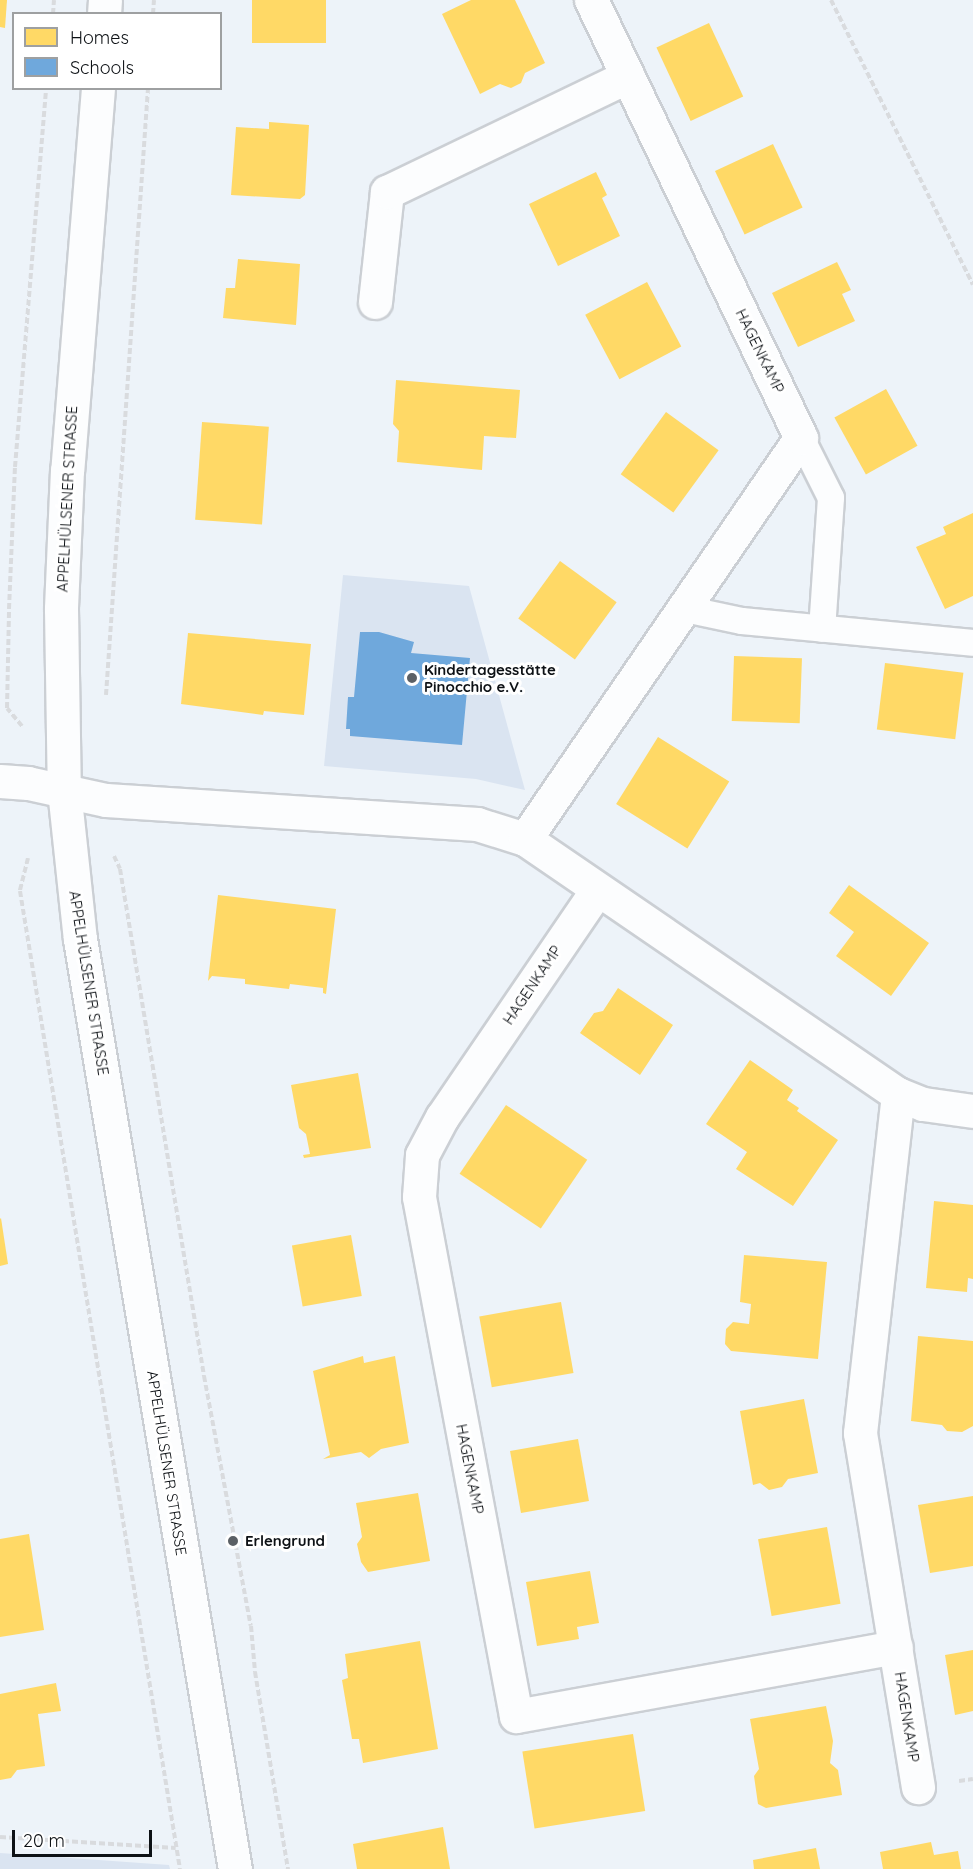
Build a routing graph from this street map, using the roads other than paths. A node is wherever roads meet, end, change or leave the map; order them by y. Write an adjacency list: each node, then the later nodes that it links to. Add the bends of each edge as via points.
1 (591, 0): 2 (street, HAGENKAMP)
2 (628, 76): 4 (street, via 387,192); 5 (street, HAGENKAMP)
3 (98, 90): 10 (street, APPELHÜLSENER STRASSE, via 67,470 61,609)
4 (375, 302)
5 (801, 438): 6 (street); 7 (lane, via 831,498)
6 (685, 609): 7 (lane, via 742,621); 11 (street)
7 (822, 629): 8 (lane)
8 (973, 643)
9 (0, 781): 10 (street)
10 (64, 790): 11 (street, via 106,800 477,824); 17 (street, APPELHÜLSENER STRASSE, via 80,939)
11 (525, 839): 12 (street)
12 (597, 890): 13 (street); 15 (street, HAGENKAMP, via 442,1117 422,1155 419,1197 516,1716)
13 (898, 1094): 14 (street, via 923,1104); 15 (street, HAGENKAMP, via 860,1433)
14 (973, 1111)
15 (896, 1647): 16 (street, HAGENKAMP)
16 (918, 1787)
17 (235, 1869)

